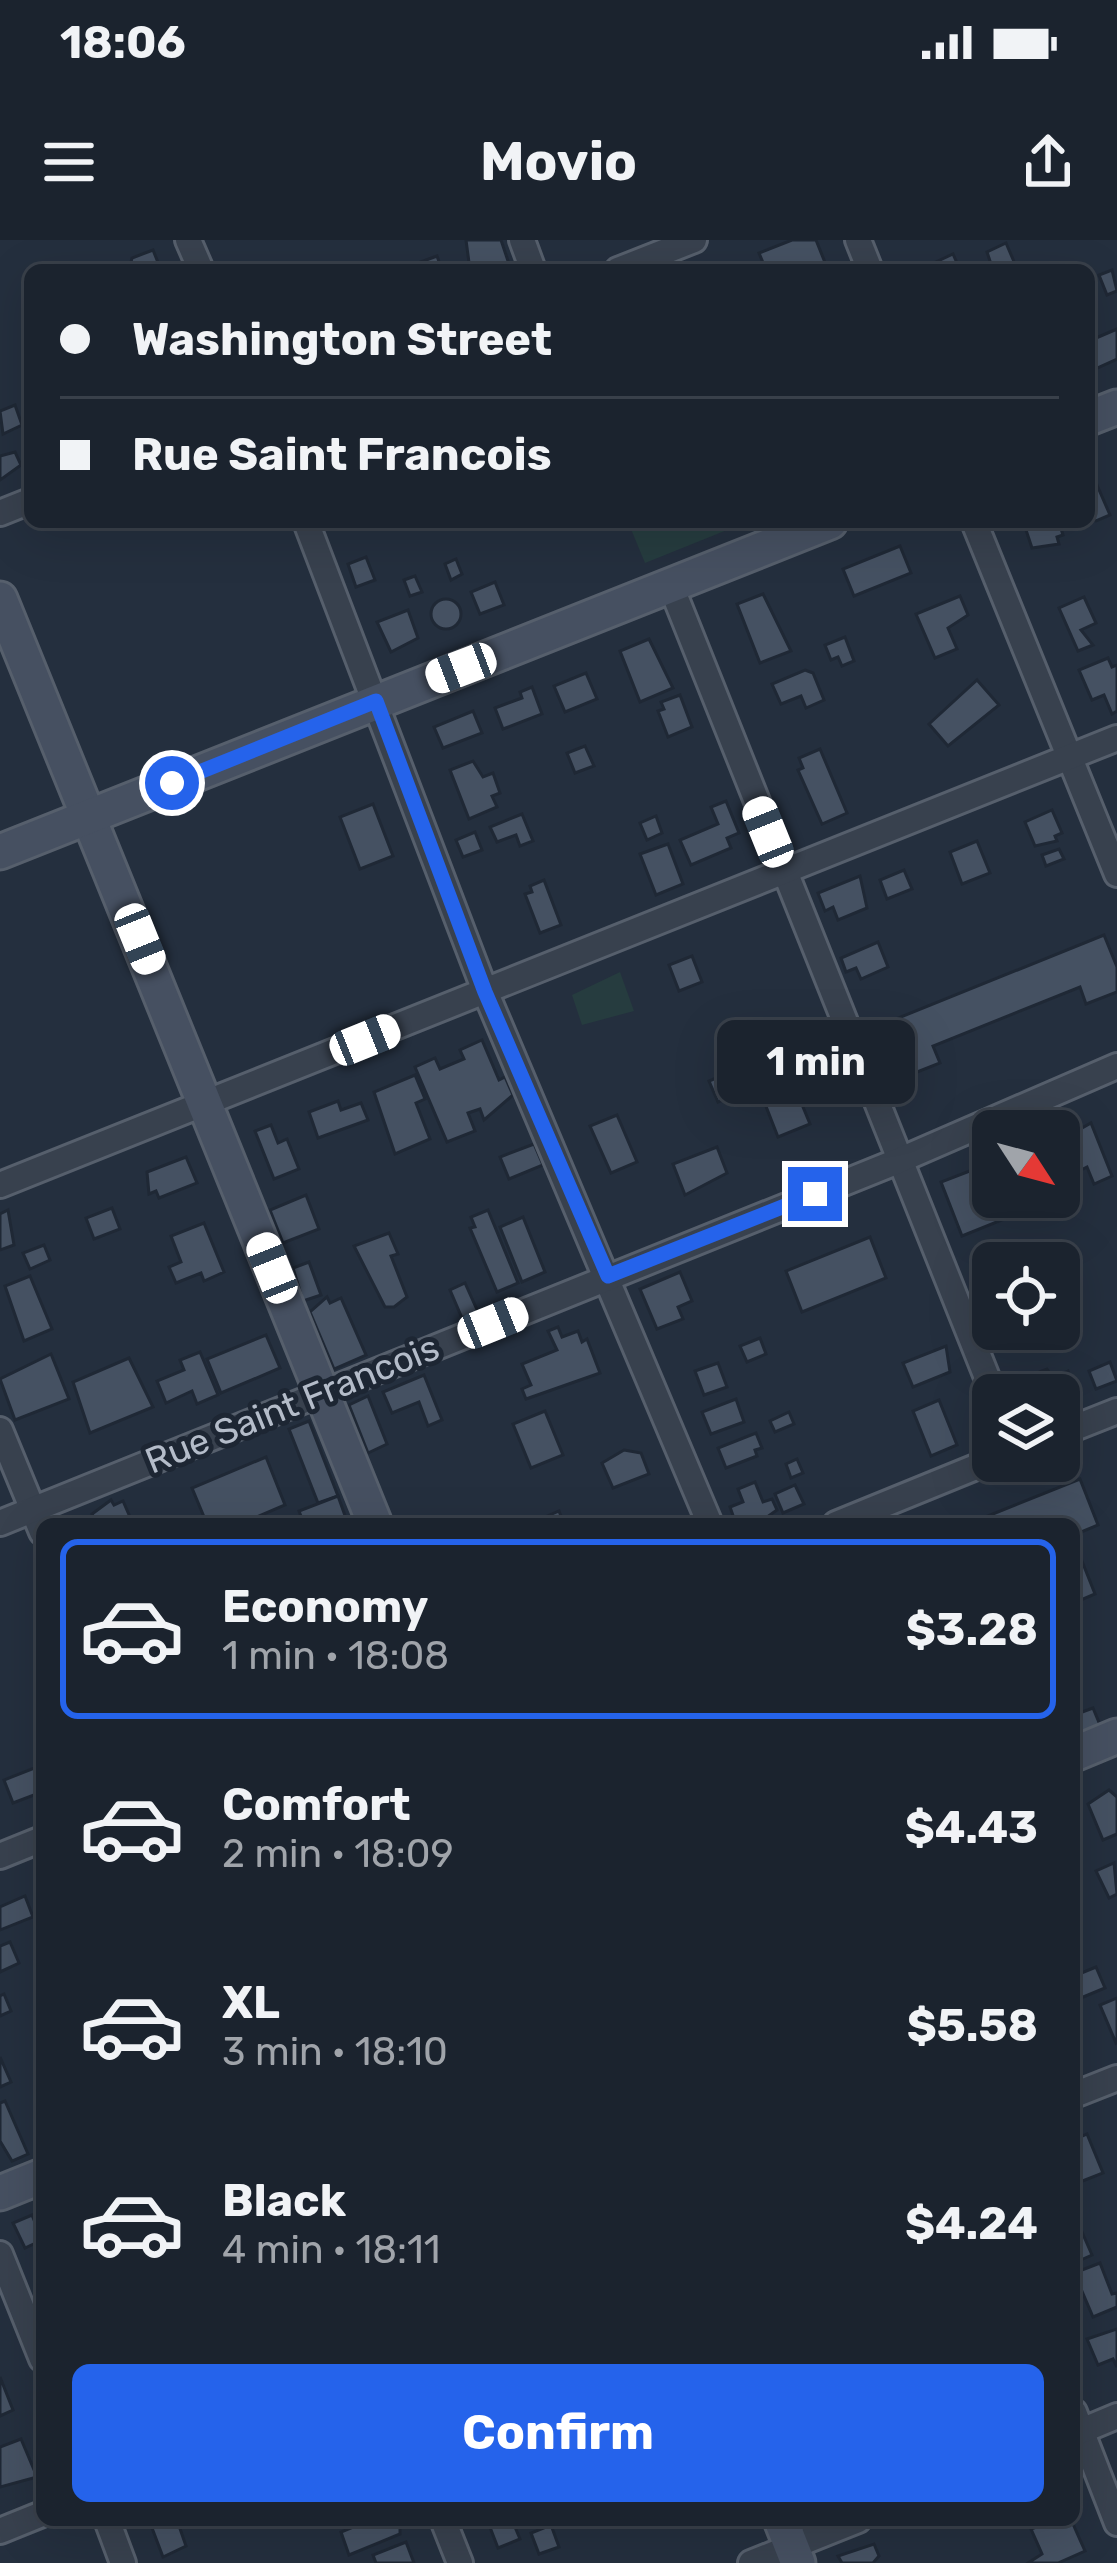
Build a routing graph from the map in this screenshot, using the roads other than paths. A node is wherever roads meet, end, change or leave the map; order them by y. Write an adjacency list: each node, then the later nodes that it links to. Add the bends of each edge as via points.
1 (694, 240): 2 (street)
2 (633, 264)
3 (308, 528): 8 (street)
4 (815, 528): 6 (street)
5 (976, 528): 10 (street)
6 (671, 586): 8 (street); 13 (street)
7 (0, 599): 11 (street)
8 (376, 701): 11 (street); 15 (street)
9 (1117, 738): 10 (street)
10 (1070, 757): 13 (street); 14 (street)
11 (90, 816): 12 (street); 17 (street)
12 (0, 852)
13 (784, 873): 15 (street); 18 (street)
14 (1117, 874)
15 (485, 992): 17 (street); 20 (street)
16 (1117, 1066): 18 (street, Rue Saint Francois)
17 (205, 1104): 19 (street); 22 (street)
18 (898, 1161): 20 (street, Rue Saint Francois); 21 (street)
19 (0, 1186)
20 (608, 1276): 22 (street, Rue Saint Francois); 30 (street)
21 (985, 1374)
22 (322, 1391): 28 (street, Rue Saint Francois); 29 (street)
23 (1117, 1411): 24 (street)
24 (1080, 1426)
25 (0, 1430): 27 (street)
26 (972, 1469): 31 (street)
27 (37, 1518)
28 (45, 1518)
29 (373, 1518)
30 (708, 1518)
31 (851, 1518)
32 (36, 1521): 33 (street, Rue Saint Francois)
33 (0, 1523)
34 (1117, 1736): 35 (street)
35 (1080, 1751)
36 (36, 1841): 37 (street)
37 (0, 1856)
38 (1117, 2078): 39 (street)
39 (1080, 2093)
40 (36, 2178): 41 (street)
41 (0, 2193)
42 (0, 2254): 43 (street)
43 (36, 2344)
44 (1117, 2416): 45 (street)
45 (1080, 2424)
46 (1080, 2432): 48 (street)
47 (36, 2516): 52 (street)
48 (1117, 2523)
49 (109, 2526): 54 (street)
50 (445, 2526): 55 (street)
51 (840, 2526): 53 (street)
52 (0, 2531)
53 (790, 2543): 56 (street)
54 (124, 2563)
55 (460, 2563)
56 (751, 2563)

